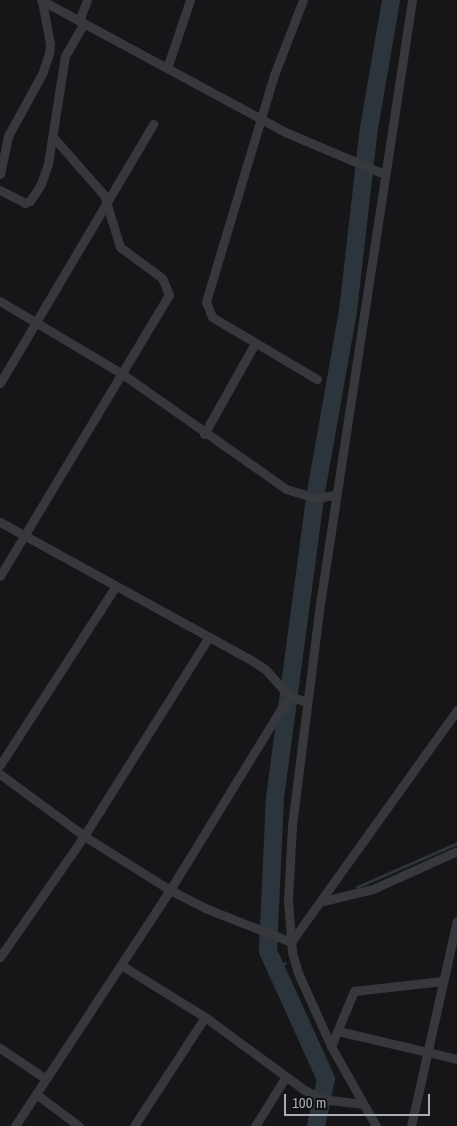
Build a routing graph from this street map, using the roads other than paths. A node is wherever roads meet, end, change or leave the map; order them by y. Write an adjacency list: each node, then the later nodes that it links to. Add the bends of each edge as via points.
1 (41, 0): 6 (street); 11 (street, via 49,54 42,74 8,136)
2 (87, 0): 6 (street)
3 (190, 0): 7 (street)
4 (302, 0): 8 (street, via 276,67)
5 (412, 0): 12 (street)
6 (82, 22): 7 (street); 10 (street, via 65,56)
7 (166, 68): 8 (street)
8 (261, 119): 12 (street, via 304,141); 17 (street, via 206,302 212,317)
9 (153, 124): 14 (street)
10 (53, 137): 13 (street, via 45,174 30,201 21,202); 14 (street)
11 (0, 174)
12 (384, 174): 22 (street)
13 (0, 190)
14 (107, 201): 16 (street); 18 (street, via 120,247 162,278 168,289 168,295)
15 (0, 300): 16 (street)
16 (36, 323): 18 (street); 20 (street)
17 (255, 343): 19 (street); 21 (street)
18 (121, 373): 21 (street); 24 (street)
19 (317, 379)
20 (0, 383)
21 (204, 434): 22 (street, via 286,489 316,498)
22 (336, 495): 29 (street)
23 (0, 522): 24 (street)
24 (25, 537): 25 (street); 26 (street)
25 (0, 576)
26 (115, 587): 27 (street); 31 (street)
27 (209, 637): 28 (street, via 266,669); 33 (street)
28 (289, 696): 29 (street); 35 (street)
29 (307, 702): 38 (street, via 292,825 288,900)
30 (457, 710): 36 (street)
31 (0, 766)
32 (0, 774): 33 (street)
33 (84, 836): 35 (street); 39 (street)
34 (457, 851): 36 (street, via 373,888)
35 (170, 890): 38 (street, via 204,908); 40 (street)
36 (323, 901): 38 (street)
37 (457, 921): 41 (street)
38 (291, 942): 44 (street, via 298,973)
39 (0, 957)
40 (121, 965): 42 (street); 49 (street)
41 (442, 981): 43 (street, via 354,991); 46 (street)
42 (205, 1017): 48 (street); 54 (street)
43 (338, 1032): 44 (street); 46 (street)
44 (331, 1046): 51 (street)
45 (0, 1048): 49 (street)
46 (429, 1052): 47 (street); 57 (street)
47 (457, 1059)
48 (284, 1078): 51 (street, via 322,1099); 55 (street)
49 (46, 1079): 50 (street)
50 (36, 1094): 52 (street); 53 (street)
51 (362, 1104): 56 (street)
52 (15, 1126)
53 (79, 1126)
54 (134, 1126)
55 (254, 1126)
56 (376, 1126)
57 (411, 1126)

